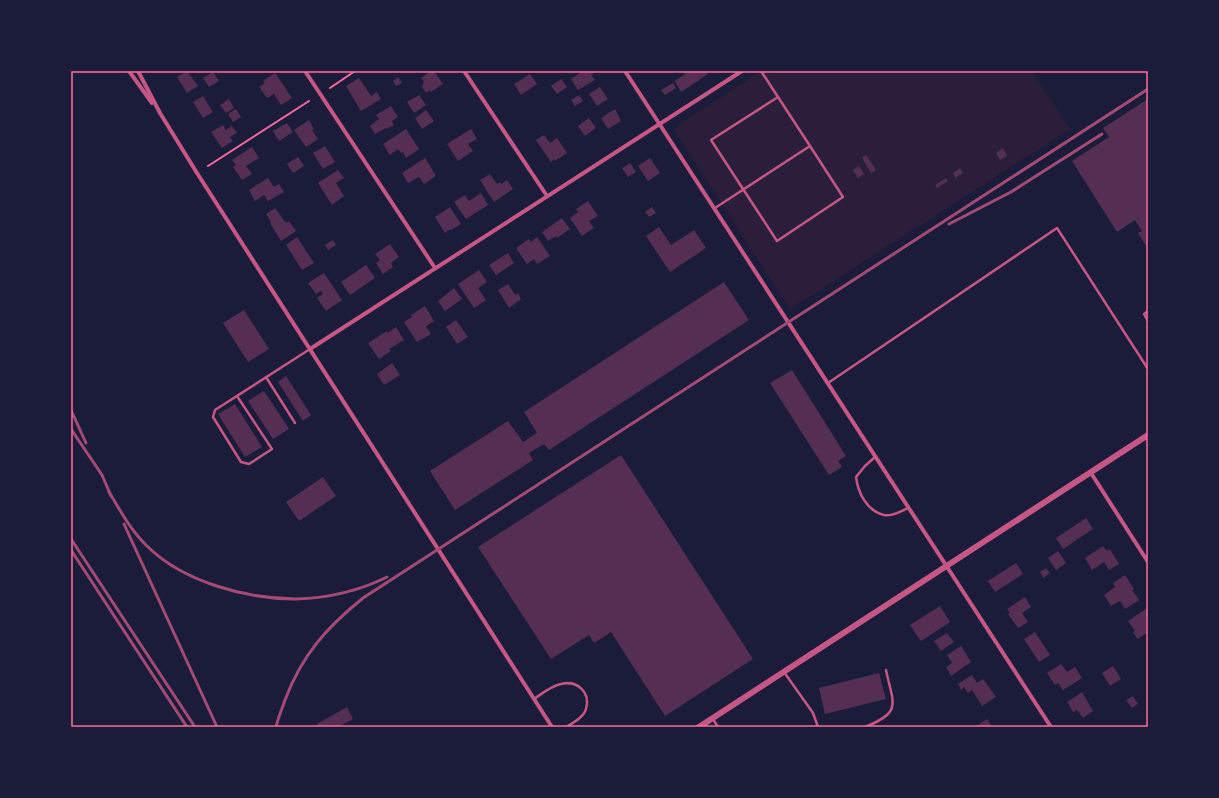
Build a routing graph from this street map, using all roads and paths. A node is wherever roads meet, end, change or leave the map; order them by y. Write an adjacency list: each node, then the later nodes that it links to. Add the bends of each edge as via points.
1 (129, 71): 12 (street)
2 (138, 71): 12 (street)
3 (305, 71): 19 (street)
4 (356, 71): 9 (path)
5 (464, 71): 17 (street)
6 (625, 71): 13 (street)
7 (742, 71): 13 (street)
8 (761, 71): 10 (lane)
9 (330, 88)
10 (778, 97): 14 (lane); 16 (lane, via 711,140)
11 (309, 101): 15 (path)
12 (160, 113): 22 (street)
13 (660, 124): 17 (street); 18 (street)
14 (810, 146): 16 (lane); 16 (lane, via 844,197 777,241)
15 (208, 166)
16 (743, 189): 18 (lane)
17 (547, 196): 19 (street)
18 (714, 209): 25 (street)
19 (435, 268): 22 (street)
20 (1148, 311): 21 (lane, via 1144,314)
21 (1148, 321)
22 (310, 349): 24 (lane); 36 (street)
23 (1148, 369): 25 (lane, via 1057,228)
24 (266, 378): 26 (lane); 27 (lane)
25 (828, 384): 29 (street)
26 (237, 396): 26 (lane, via 215,410 213,417 241,462 249,464 272,449)
27 (295, 423)
28 (1148, 435): 30 (street)
29 (876, 457): 31 (street); 31 (lane, via 856,477 863,498 872,509 885,515)
30 (1091, 473): 32 (street); 33 (street)
31 (908, 508): 33 (street)
32 (1148, 562)
33 (946, 566): 35 (street); 44 (street)
34 (886, 670): 43 (lane, via 893,704 891,712 885,718)
35 (784, 672): 37 (street); 42 (lane, via 813,713)
36 (534, 698): 38 (street); 39 (lane, via 551,687 563,684 576,684 584,690 587,698 586,710)
37 (712, 718): 40 (street); 41 (lane)
38 (552, 727)
39 (566, 727)
40 (699, 727)
41 (718, 727)
42 (818, 727)
43 (865, 727)
44 (1050, 727)

